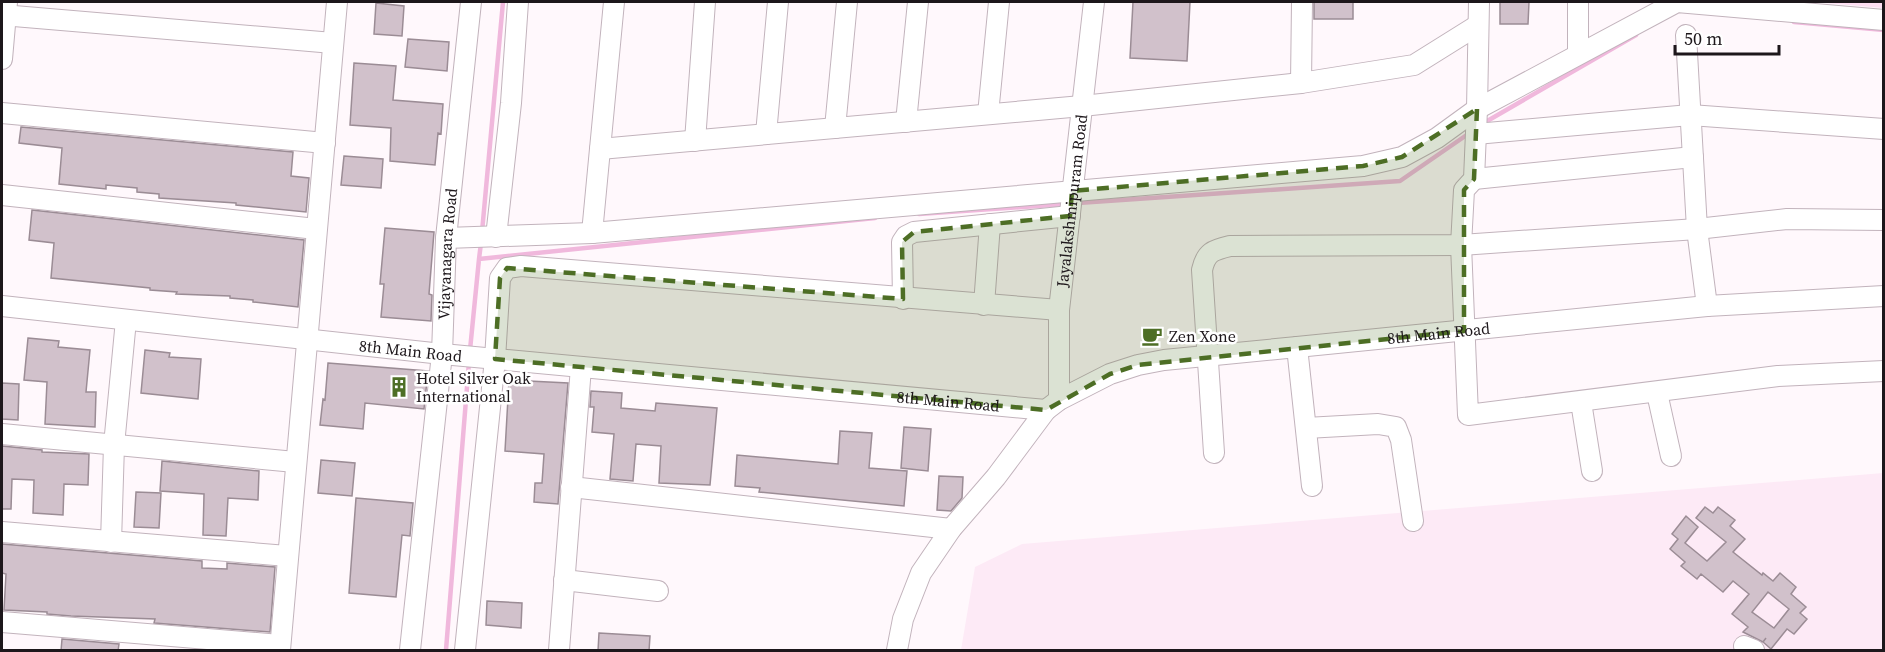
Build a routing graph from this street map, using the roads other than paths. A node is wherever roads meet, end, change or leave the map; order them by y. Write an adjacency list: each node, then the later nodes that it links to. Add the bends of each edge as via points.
1 (337, 2): 19 (street)
2 (471, 2): 47 (street, Vijayanagara Road)
3 (518, 2): 46 (street)
4 (614, 2): 35 (street)
5 (705, 2): 33 (street)
6 (778, 2): 31 (street)
7 (847, 2): 29 (street)
8 (918, 2): 28 (street)
9 (999, 2): 26 (street)
10 (1094, 2): 23 (street, Jayalakshmipuram Road)
11 (1302, 2): 22 (street)
12 (1479, 2): 17 (street)
13 (1578, 2): 20 (street)
14 (1772, 6): 16 (street); 20 (street, via 1677,2)
15 (4, 11): 19 (street); 21 (street)
16 (1884, 20)
17 (1478, 25): 22 (street, via 1414,65); 24 (street)
18 (1686, 35): 27 (street)
19 (333, 43): 34 (street)
20 (1578, 54): 24 (street)
21 (2, 59)
22 (1301, 83): 23 (street)
23 (1082, 106): 26 (street); 38 (street, Jayalakshmipuram Road)
24 (1477, 110): 32 (street); 38 (street, via 1402,157 1363,166)
25 (2, 113): 34 (street)
26 (987, 114): 28 (street)
27 (1690, 116): 30 (street); 32 (street); 36 (street)
28 (906, 122): 29 (street)
29 (835, 128): 31 (street)
30 (1884, 129)
31 (765, 134): 33 (street)
32 (1476, 134): 37 (street)
33 (695, 141): 35 (street)
34 (325, 143): 43 (street)
35 (600, 149): 45 (street)
36 (1693, 157): 37 (street); 44 (street)
37 (1474, 179): 48 (street, via 1464,190)
38 (1072, 191): 40 (street, Jayalakshmipuram Road); 45 (street)
39 (2, 195): 43 (street)
40 (1070, 216): 42 (street); 54 (street, Jayalakshmipuram Road)
41 (1884, 220): 44 (street, via 1787,219)
42 (990, 224): 50 (street, via 914,232 906,237 902,242); 51 (street)
43 (316, 229): 57 (street)
44 (1697, 229): 48 (street); 53 (street)
45 (591, 233): 46 (street)
46 (496, 237): 47 (street)
47 (446, 238): 59 (street, Vijayanagara Road)
48 (1461, 245): 56 (street); 60 (street, via 1230,246 1214,250 1204,260 1202,270)
49 (1884, 296): 53 (street, 8th Main Road)
50 (903, 299): 51 (street); 61 (street, via 521,266 507,268 500,278)
51 (984, 304): 54 (street)
52 (2, 306): 55 (street, 8th Main Road)
53 (1707, 306): 56 (street, 8th Main Road)
54 (1059, 310): 66 (street, Jayalakshmipuram Road)
55 (126, 320): 57 (street, 8th Main Road); 69 (street)
56 (1464, 331): 58 (street, 8th Main Road); 65 (street, via 1468,415)
57 (306, 339): 59 (street, 8th Main Road); 72 (street)
58 (1297, 346): 60 (street, 8th Main Road); 67 (street)
59 (442, 354): 61 (street, 8th Main Road); 85 (street, Vijayanagara Road)
60 (1208, 356): 66 (street, 8th Main Road, via 1138,365 1110,374); 70 (street)
61 (495, 359): 62 (street, 8th Main Road); 86 (street)
62 (581, 367): 66 (street, 8th Main Road); 75 (street)
63 (1884, 371): 64 (street, via 1778,376)
64 (1657, 393): 65 (street); 71 (street)
65 (1581, 402): 73 (street)
66 (1052, 405): 77 (street)
67 (1305, 428): 74 (street); 76 (street, via 1378,423 1396,427)
68 (2, 434): 69 (street)
69 (114, 445): 72 (street); 79 (street)
70 (1214, 453)
71 (1671, 456)
72 (295, 462): 80 (street)
73 (1592, 471)
74 (1312, 486)
75 (571, 487): 77 (street); 81 (street)
76 (1413, 521)
77 (951, 529): 88 (street, via 921,573 903,619)
78 (2, 532): 79 (street)
79 (111, 542): 80 (street)
80 (287, 556): 84 (street)
81 (564, 580): 82 (street); 87 (street)
82 (658, 591)
83 (2, 622): 84 (street)
84 (280, 648)
85 (410, 651)
86 (465, 651)
87 (559, 651)
88 (897, 651)

